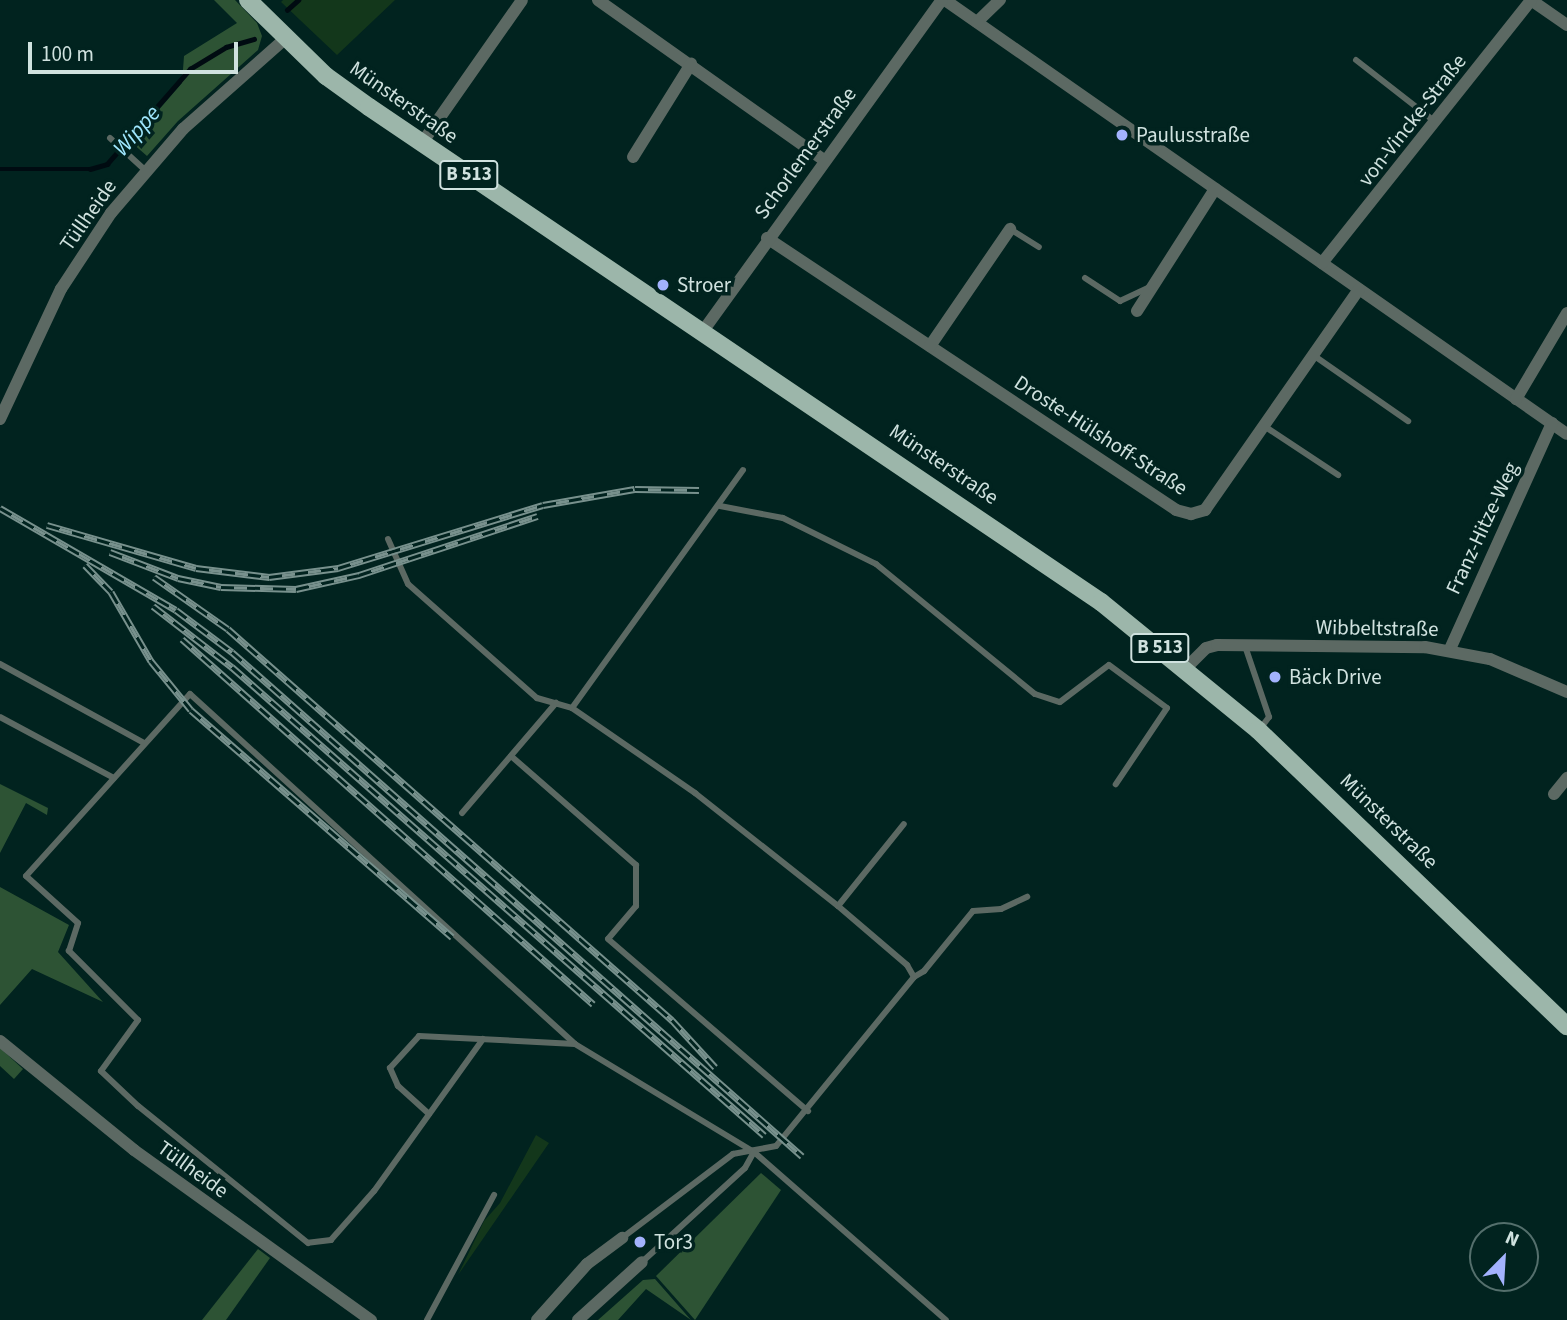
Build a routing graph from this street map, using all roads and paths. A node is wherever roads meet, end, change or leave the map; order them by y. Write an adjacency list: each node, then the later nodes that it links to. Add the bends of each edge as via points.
1 (248, 0): 9 (main road, Münsterstraße / B 513)
2 (522, 0): 14 (street)
3 (598, 0): 11 (street)
4 (944, 0): 7 (street); 16 (street, Schorlemerstraße)
5 (1000, 0): 7 (street)
6 (1531, 0): 8 (street); 12 (street, von-Vincke-Straße)
7 (977, 22): 18 (street)
8 (1567, 25)
9 (286, 38): 14 (main road, Münsterstraße / B 513, via 326,76); 17 (street, Tüllheide, via 183,129)
10 (1356, 60): 12 (lane)
11 (691, 64): 15 (street); 16 (street)
12 (1434, 121): 22 (street, von-Vincke-Straße)
13 (110, 138): 17 (lane)
14 (422, 143): 28 (main road, Münsterstraße / B 513)
15 (633, 157)
16 (824, 160): 20 (street, Schorlemerstraße)
17 (145, 170): 32 (street, Tüllheide, via 61,289)
18 (1215, 188): 22 (street); 24 (street)
19 (1010, 229): 21 (lane); 29 (street)
20 (767, 238): 28 (street, Schorlemerstraße); 29 (street, Droste-Hülshoff-Straße)
21 (1039, 247)
22 (1322, 263): 25 (street)
23 (1085, 278): 24 (lane, via 1120,301)
24 (1153, 286): 26 (street)
25 (1359, 289): 30 (street, Droste-Hülshoff-Straße); 31 (street)
26 (1137, 311)
27 (1567, 313): 31 (street)
28 (703, 331): 44 (main road, Münsterstraße / B 513, via 1017,541)
29 (930, 346): 35 (street, Droste-Hülshoff-Straße, via 1183,512 1205,510)
30 (1313, 355): 33 (lane); 35 (street, Droste-Hülshoff-Straße)
31 (1516, 399): 34 (street)
32 (0, 419)
33 (1408, 421)
34 (1552, 423): 36 (street); 42 (street, Franz-Hitze-Weg)
35 (1264, 426): 38 (lane)
36 (1567, 434)
37 (743, 470): 39 (lane)
38 (1339, 475)
39 (720, 506): 47 (lane); 54 (lane, via 783,518 876,564 1035,694 1060,702 1109,665 1167,708)
40 (388, 539): 46 (lane, via 408,584 537,698)
41 (1244, 645): 42 (street, Wibbeltstraße); 44 (street, Wibbeltstraße, via 1206,648); 49 (lane, via 1269,717)
42 (1450, 649): 45 (street, Wibbeltstraße, via 1525,671)
43 (0, 664): 50 (lane)
44 (1186, 668): 49 (main road, Münsterstraße / B 513)
45 (1567, 692)
46 (556, 704): 47 (lane); 51 (lane)
47 (572, 708): 59 (lane, via 695,793)
48 (0, 717): 52 (lane)
49 (1258, 730): 61 (main road, Münsterstraße / B 513)
50 (144, 743): 52 (lane); 64 (lane, via 190,694)
51 (511, 756): 56 (lane); 65 (lane, via 636,865 636,906 608,939)
52 (114, 778): 66 (lane, via 26,876 78,923 69,951 138,1020 101,1071 308,1243 331,1240 374,1191)
53 (1567, 778): 55 (street)
54 (1116, 784)
55 (1554, 794)
56 (462, 813)
57 (904, 824): 59 (lane)
58 (1027, 897): 60 (lane, via 1001,909 973,911)
59 (838, 906): 60 (lane, via 907,965)
60 (914, 977): 65 (lane)
61 (1567, 1026)
62 (482, 1039): 64 (lane); 66 (lane); 66 (lane, via 419,1036 390,1068 398,1086)
63 (0, 1041): 71 (street, Tüllheide, via 134,1150)
64 (575, 1044): 67 (lane)
65 (807, 1111): 67 (lane, via 776,1146)
66 (429, 1114)
67 (754, 1152): 69 (lane, via 733,1154); 70 (lane, via 745,1168); 75 (lane)
68 (494, 1195): 72 (lane)
69 (622, 1238): 73 (street, via 587,1264)
70 (642, 1262): 74 (street)
71 (371, 1320)
72 (427, 1320)
73 (537, 1320)
74 (578, 1320)
75 (946, 1320)

